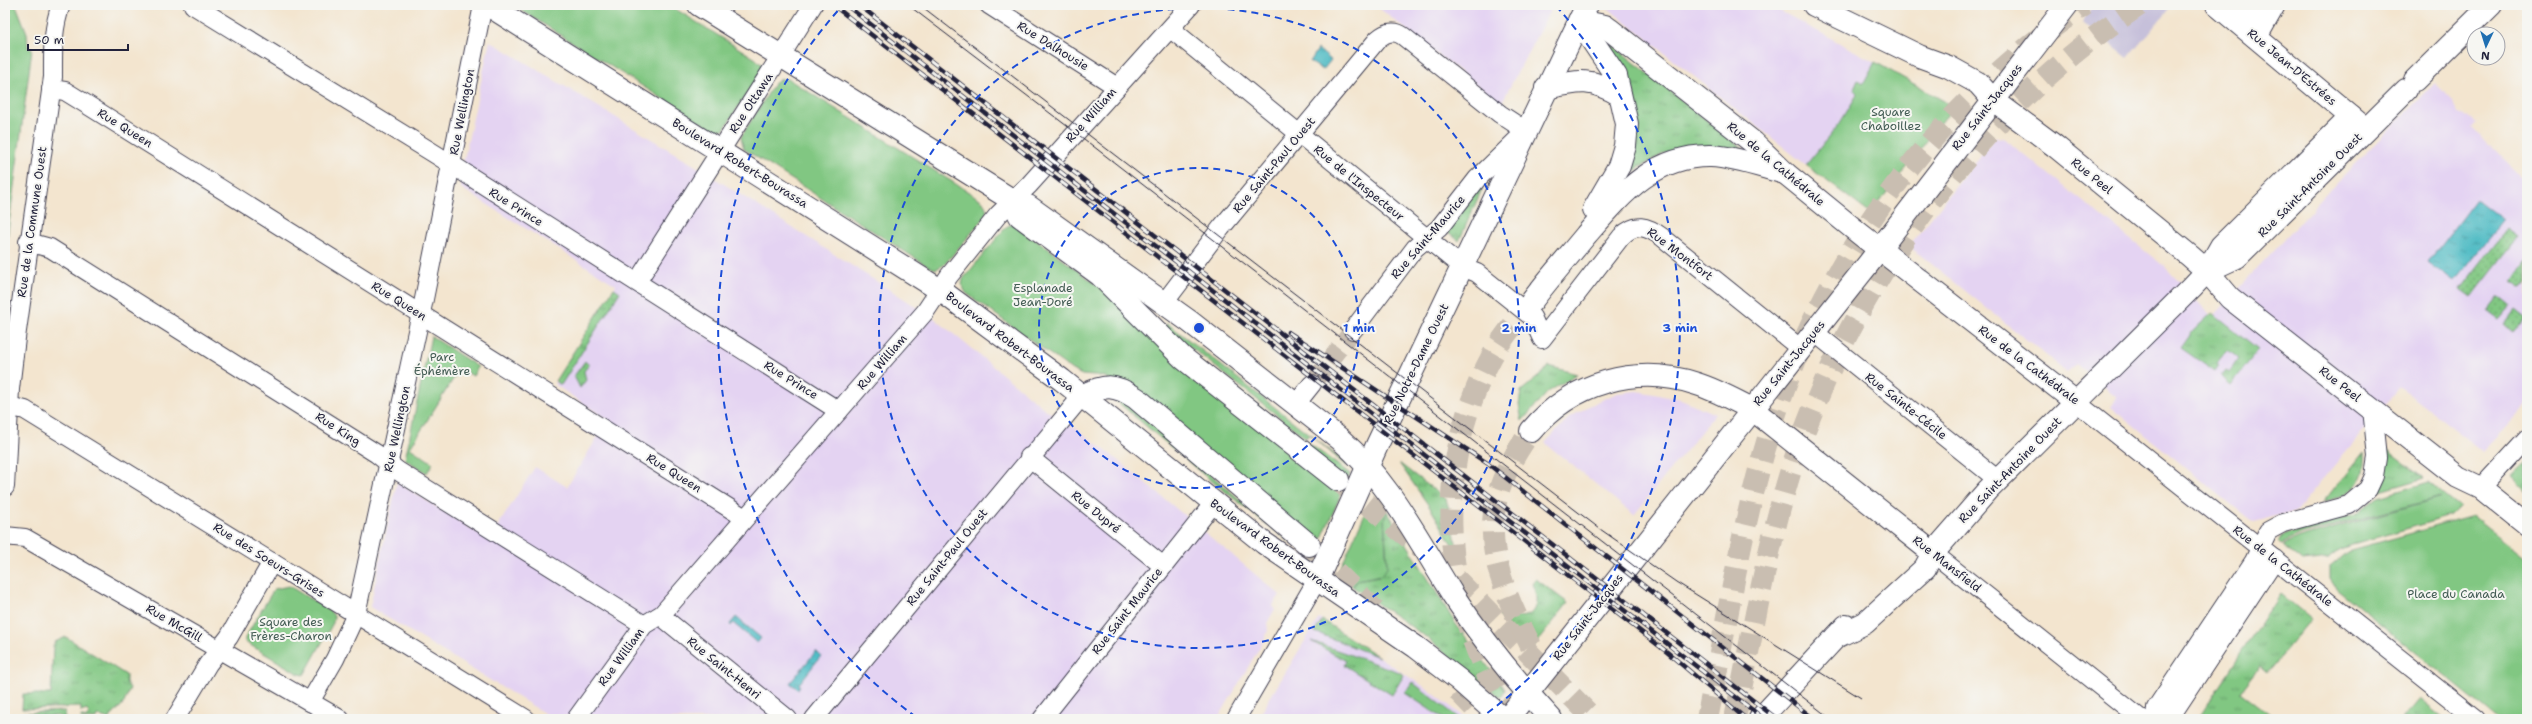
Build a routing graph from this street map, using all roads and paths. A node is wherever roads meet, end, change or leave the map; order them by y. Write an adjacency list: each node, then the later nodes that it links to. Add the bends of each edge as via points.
1 (62, 5): 21 (street, Rue de la Commune Ouest, via 56,20 53,43)
2 (67, 5): 21 (street, Rue de la Commune Ouest, via 65,45)
3 (193, 5): 30 (street, Rue Prince)
4 (483, 5): 30 (street, Rue Wellington)
5 (488, 5): 29 (main road, Boulevard Robert-Bourassa)
6 (699, 5): 20 (main road)
7 (813, 5): 20 (street, Rue Ottawa)
8 (989, 5): 22 (street, Rue Dalhousie)
9 (1191, 5): 18 (street, Rue William)
10 (1814, 5): 25 (main road, Rue Peel, via 1919,56 1943,78 1969,93)
11 (2067, 5): 25 (main road, Rue Saint-Jacques)
12 (2217, 5): 17 (main road, Rue Jean-D'Estrées)
13 (2254, 5): 17 (main road)
14 (2274, 5): 19 (main road)
15 (2492, 5): 26 (main road, Rue Saint-Antoine Ouest, via 2411,85)
16 (1583, 13): 23 (main road, Rue Notre-Dame Ouest); 24 (main road, via 1614,72); 31 (main road, Rue de la Cathédrale, via 1609,29 1754,143)
17 (2239, 23): 19 (main road, Rue Jean-D'Estrées)
18 (1171, 29): 22 (street, Rue William); 28 (street, Rue de l'Inspecteur)
19 (2256, 37): 26 (main road, Rue Jean-D'Estrées)
20 (781, 56): 29 (street, Rue Ottawa); 32 (main road)
21 (52, 83): 34 (street, Rue de la Commune Ouest); 43 (street, Rue Queen)
22 (1117, 86): 32 (street, Rue William, via 1029,185)
23 (1546, 88): 24 (main road, via 1590,81); 27 (main road, Rue Notre-Dame Ouest)
24 (1620, 95): 39 (main road, via 1627,131 1619,166 1604,196)
25 (1993, 100): 35 (main road, Rue Saint-Jacques); 37 (main road, Rue Peel, via 2055,146)
26 (2358, 123): 37 (main road, Rue Saint-Antoine Ouest, via 2221,246)
27 (1526, 131): 28 (street, Rue Saint-Paul Ouest, via 1500,114 1400,34 1389,33 1378,39); 33 (street, Rue Saint-Maurice, via 1477,179 1443,224); 36 (main road, Rue Notre-Dame Ouest)
28 (1299, 134): 33 (street, Rue de l'Inspecteur); 42 (street, Rue Saint-Paul Ouest, via 1221,228)
29 (720, 151): 38 (street, Rue Ottawa); 40 (main road, Boulevard Robert-Bourassa)
30 (452, 166): 38 (street, Rue Prince); 43 (street, Rue Wellington)
31 (1785, 173): 35 (main road, Rue de la Cathédrale); 39 (main road, via 1713,156 1688,158 1663,165 1631,185)
32 (1012, 200): 40 (street, Rue William); 42 (main road, via 1028,206); 61 (main road, via 1020,216 1100,275 1183,358)
33 (1427, 238): 36 (street, Rue de l'Inspecteur); 44 (street, Rue Saint-Maurice, via 1416,248)
34 (28, 242): 52 (street, Rue de la Commune Ouest); 59 (street, Rue King, via 50,248 287,396)
35 (1879, 249): 45 (main road, Rue Saint-Jacques); 50 (main road, Rue de la Cathédrale)
36 (1462, 267): 46 (street, Rue de l'Inspecteur, via 1477,272 1532,317); 60 (main road, Rue Notre-Dame Ouest)
37 (2207, 271): 50 (main road, Rue Saint-Antoine Ouest); 54 (main road, Rue Peel, via 2230,298); 64 (main road, Rue Peel, via 2233,286 2465,468)
38 (637, 282): 55 (street, Rue Prince)
39 (1546, 282): 41 (main road)
40 (940, 290): 49 (main road, Boulevard Robert-Bourassa); 55 (street, Rue William, via 925,312)
41 (1532, 300)
42 (1164, 303): 51 (main road)
43 (421, 314): 59 (street, Rue Wellington); 66 (street, Rue Queen)
44 (1353, 330)
45 (1814, 332): 47 (main road, Rue Saint-Jacques); 62 (street, Rue Sainte-Cécile)
46 (1542, 339): 47 (street, Rue Montfort, via 1621,237 1631,228 1638,226 1650,229 1662,237)
47 (1800, 349): 53 (main road, Rue Saint-Jacques)
48 (1312, 384): 51 (street)
49 (1082, 396): 58 (street, Rue Saint-Paul Ouest); 65 (main road, Boulevard Robert-Bourassa); 69 (main road, via 1097,388 1108,387 1119,389 1136,398)
50 (2076, 402): 62 (main road, Rue Saint-Antoine Ouest); 70 (street, Rue de la Cathédrale)
51 (1296, 404): 60 (main road, via 1344,442)
52 (9, 406): 63 (street, Rue de la Commune Ouest); 73 (street, Rue des Soeurs-Grises, via 25,410)
53 (1752, 409): 56 (main road, Rue Mansfield, via 1681,379 1626,377 1598,384 1574,394 1550,411); 71 (main road, Rue Mansfield); 80 (main road, Rue Saint-Jacques)
54 (2372, 409): 64 (main road, Rue Peel, via 2458,477); 70 (street, via 2377,457 2374,476 2368,489 2345,506 2274,527 2266,534)
55 (839, 411): 66 (street, Rue William)
56 (1531, 431)
57 (2527, 438): 64 (street)
58 (1029, 457): 74 (street, Rue Dupré); 87 (street, Rue Saint-Paul Ouest)
59 (390, 464): 76 (street, Rue Wellington); 78 (street, Rue King)
60 (1368, 466): 75 (main road, Rue Notre-Dame Ouest); 80 (main road, via 1408,519 1474,626)
61 (1338, 480)
62 (1998, 480): 71 (main road, Rue Saint-Antoine Ouest)
63 (5, 487)
64 (2481, 488): 67 (main road, Rue Peel)
65 (1213, 504): 74 (street, Rue Saint Maurice); 75 (main road, Boulevard Robert-Bourassa)
66 (745, 518): 77 (street, Rue William)
67 (2527, 525)
68 (5, 536): 79 (street, Rue McGill, via 25,538)
69 (1309, 545)
70 (2260, 547): 72 (street, Rue de la Cathédrale); 95 (street, via 2254,561 2156,708)
71 (1933, 552): 93 (main road, Rue Saint-Antoine Ouest, via 1909,564 1836,637); 94 (street, Rue Mansfield)
72 (2275, 559): 96 (street); 97 (street, Rue de la Cathédrale)
73 (272, 562): 76 (street, Rue des Soeurs-Grises); 79 (street)
74 (1163, 566): 88 (street, Rue Saint Maurice)
75 (1317, 580): 89 (street, Rue Notre-Dame Ouest); 90 (main road, Boulevard Robert-Bourassa, via 1436,661)
76 (356, 614): 81 (street, Rue Wellington, via 335,659); 84 (street, Rue des Soeurs-Grises)
77 (661, 616): 78 (street, Rue William); 86 (street, Rue Saint-Henri)
78 (644, 625): 85 (street, Rue William)
79 (220, 649): 81 (street, Rue McGill); 82 (street)
80 (1528, 693): 91 (main road, Rue Saint-Jacques); 92 (main road)
81 (310, 702): 83 (street, Rue McGill)
82 (175, 719)
83 (340, 719)
84 (526, 719)
85 (576, 719)
86 (788, 719)
87 (814, 719)
88 (1042, 719)
89 (1236, 719)
90 (1503, 719)
91 (1508, 719)
92 (1550, 719)
93 (1760, 719)
94 (2141, 719)
95 (2155, 719)
96 (2169, 719)
97 (2476, 719)

